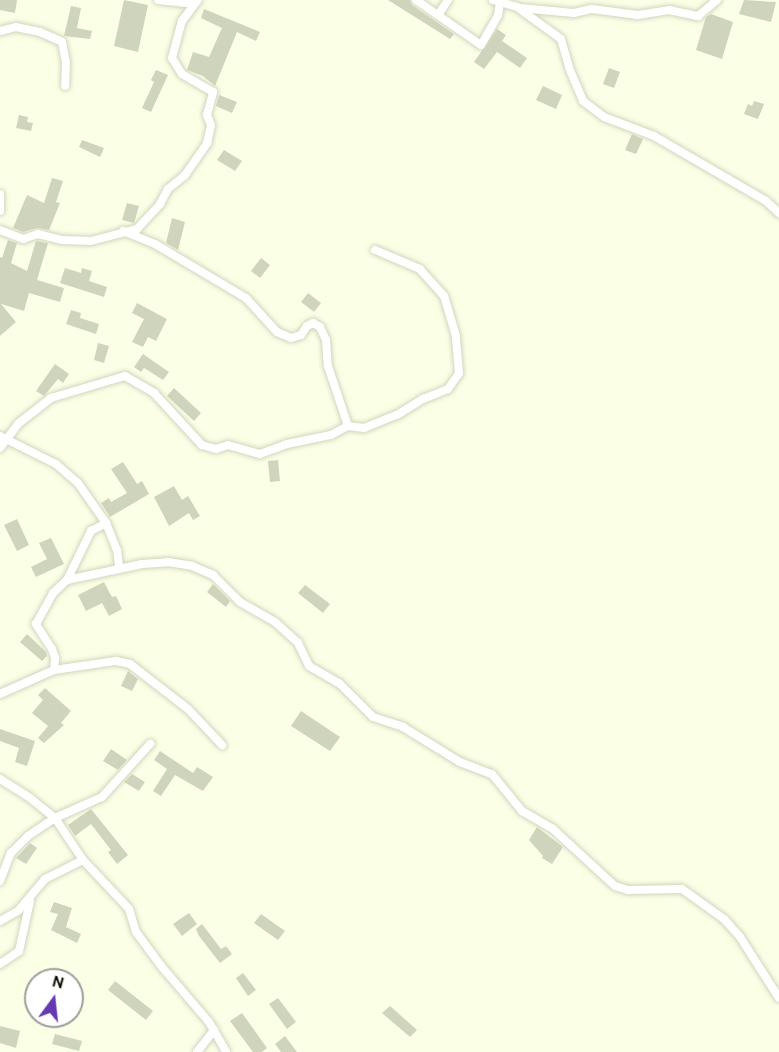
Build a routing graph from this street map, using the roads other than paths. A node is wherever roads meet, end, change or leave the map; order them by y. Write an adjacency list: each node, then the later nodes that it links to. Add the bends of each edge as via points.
1 (158, 0): 2 (street)
2 (198, 0): 15 (street, via 182,21 172,58 182,74 213,92 207,115 212,125 207,143 138,229)
3 (416, 0): 8 (street)
4 (448, 0): 8 (street)
5 (717, 0): 7 (street, via 698,15 669,10 638,15 592,9 574,14)
6 (496, 1): 7 (street); 8 (street, via 498,15 481,45)
7 (517, 7): 13 (street, via 561,39 583,101 604,117 654,136 766,201)
8 (438, 15)
9 (0, 31): 10 (street, via 16,27 62,42)
10 (65, 86)
11 (0, 194): 12 (street)
12 (0, 212)
13 (779, 213)
14 (0, 230): 15 (street, via 23,239 38,234 91,241)
15 (123, 231): 17 (street, via 155,244 246,298 277,332 291,338 313,323 320,327)
16 (375, 250): 17 (street, via 420,269 444,296 456,336 459,373 448,389 397,415 364,428)
17 (348, 426): 18 (street, via 331,435 260,454 228,445 216,449 202,445 154,393 125,376 51,398)
18 (4, 437): 19 (street); 20 (street, via 63,470 78,483)
19 (0, 448)
20 (106, 523): 21 (street); 22 (street, via 91,531)
21 (119, 567): 22 (street); 34 (street, via 168,562 213,575 240,602 275,621 298,643 309,666 339,682 368,713 403,727 460,762 492,774 522,811 553,829 615,886 628,890 682,889 724,919)
22 (67, 580): 23 (street, via 53,593 36,624 52,649)
23 (54, 670): 24 (street); 26 (street, via 116,661 130,664 188,709)
24 (0, 694)
25 (150, 744): 28 (street, via 102,797)
26 (222, 745)
27 (0, 779): 28 (street)
28 (55, 819): 29 (street); 30 (street, via 28,836 11,854)
29 (83, 860): 31 (street, via 45,879); 35 (street, via 129,909 136,932)
30 (0, 881)
31 (30, 898): 32 (street, via 18,911); 33 (street, via 19,951)
32 (0, 921)
33 (0, 964)
34 (779, 998)
35 (214, 1030): 36 (street); 37 (street)
36 (197, 1052)
37 (226, 1052)

